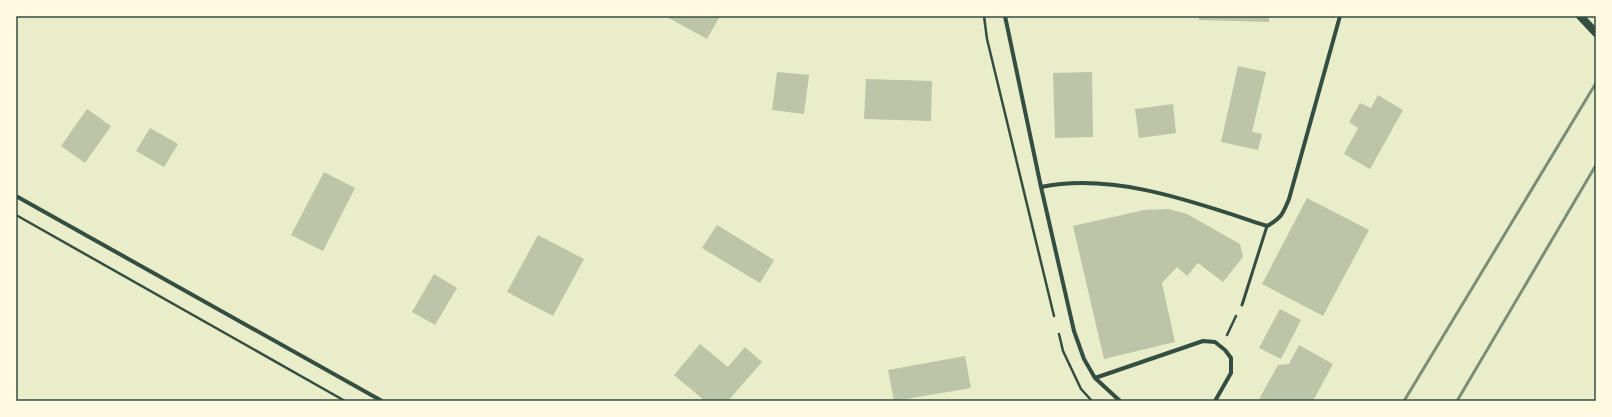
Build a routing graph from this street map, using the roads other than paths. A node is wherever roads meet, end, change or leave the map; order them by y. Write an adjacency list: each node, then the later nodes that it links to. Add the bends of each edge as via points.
1 (1005, 16): 5 (street)
2 (1340, 16): 7 (street, via 1289,199 1283,215)
3 (1580, 16): 4 (main road)
4 (1596, 33)
5 (1041, 187): 7 (street, via 1071,183 1122,186 1182,198); 9 (street, via 1074,331 1084,359)
6 (16, 196): 10 (street)
7 (1267, 226): 8 (lane)
8 (1242, 305)
9 (1095, 378): 11 (street); 12 (street, via 1203,341 1215,342 1231,358 1231,373)
10 (382, 401)
11 (1120, 401)
12 (1215, 401)

